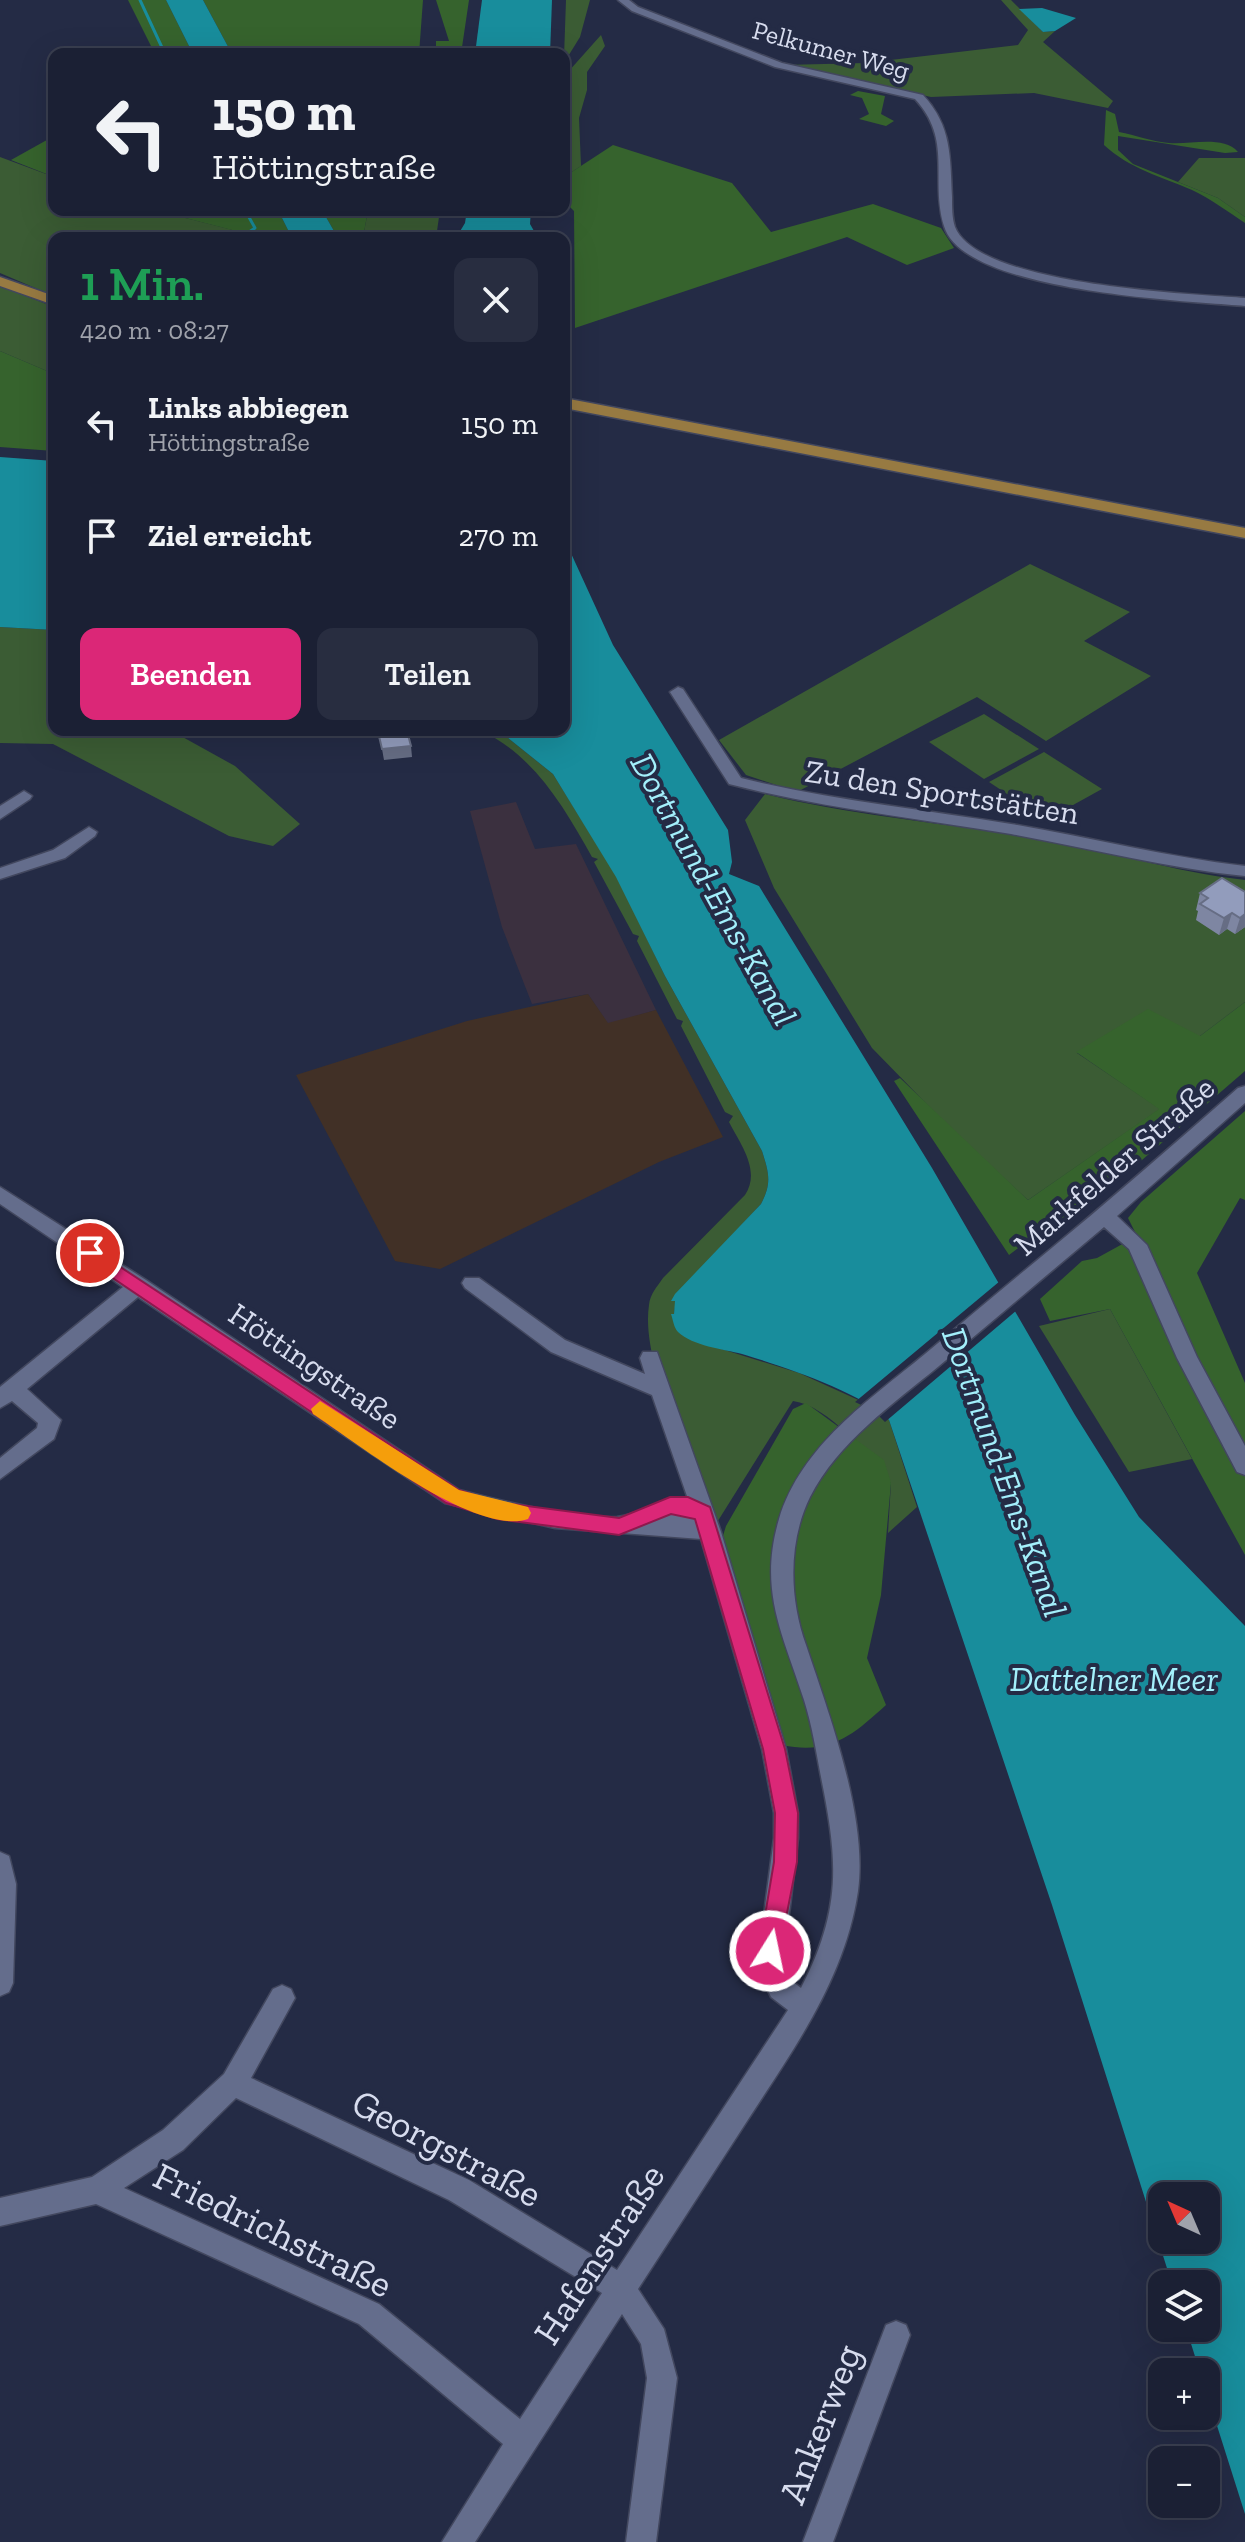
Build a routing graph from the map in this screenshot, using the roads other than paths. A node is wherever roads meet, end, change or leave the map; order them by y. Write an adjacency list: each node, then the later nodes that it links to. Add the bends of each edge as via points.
1 (623, 0): 4 (street, Pelkumer Weg, via 779,65 919,97 932,107 944,135 950,231 959,244 983,258 1065,285)
2 (0, 281): 3 (main road)
3 (48, 299)
4 (1245, 302)
5 (570, 404): 6 (main road)
6 (1245, 533)
7 (678, 692): 11 (street, Zu den Sportstätten, via 735,781 797,798 1021,830 1158,861)
8 (24, 796): 9 (street)
9 (0, 814)
10 (89, 832): 12 (street, via 59,854)
11 (1245, 871)
12 (0, 874)
13 (1245, 1093): 15 (street, Markfelder Straße)
14 (0, 1194): 17 (street, Höttingstraße)
15 (1104, 1216): 21 (street, Markfelder Straße); 22 (street, via 1137,1245 1187,1358)
16 (472, 1283): 19 (street, via 558,1346)
17 (139, 1285): 20 (street); 24 (street, Höttingstraße, via 453,1497 497,1511 619,1526 686,1527)
18 (650, 1358): 19 (street)
19 (659, 1389): 24 (street)
20 (6, 1394): 23 (street, via 50,1420 46,1433)
21 (861, 1419): 28 (street, Hafenstraße, via 805,1480 790,1515 783,1555 791,1635 817,1707 844,1830 847,1874 832,1943)
22 (1245, 1466)
23 (0, 1470)
24 (706, 1522): 28 (street, via 774,1749 786,1813 786,1862 770,1967 780,1988)
25 (0, 1864): 26 (street)
26 (0, 1983)
27 (282, 1998): 29 (street)
28 (805, 2007): 32 (street, Hafenstraße)
29 (233, 2083): 30 (street, via 173,2140); 32 (street, Georgstraße, via 459,2190)
30 (97, 2190): 31 (street); 34 (street, Friedrichstraße, via 369,2314)
31 (0, 2212)
32 (622, 2289): 34 (street, Hafenstraße); 36 (street, via 654,2339 662,2378)
33 (896, 2335): 37 (street, Ankerweg)
34 (522, 2440): 35 (street, Hafenstraße)
35 (457, 2542)
36 (641, 2542)
37 (818, 2542)

